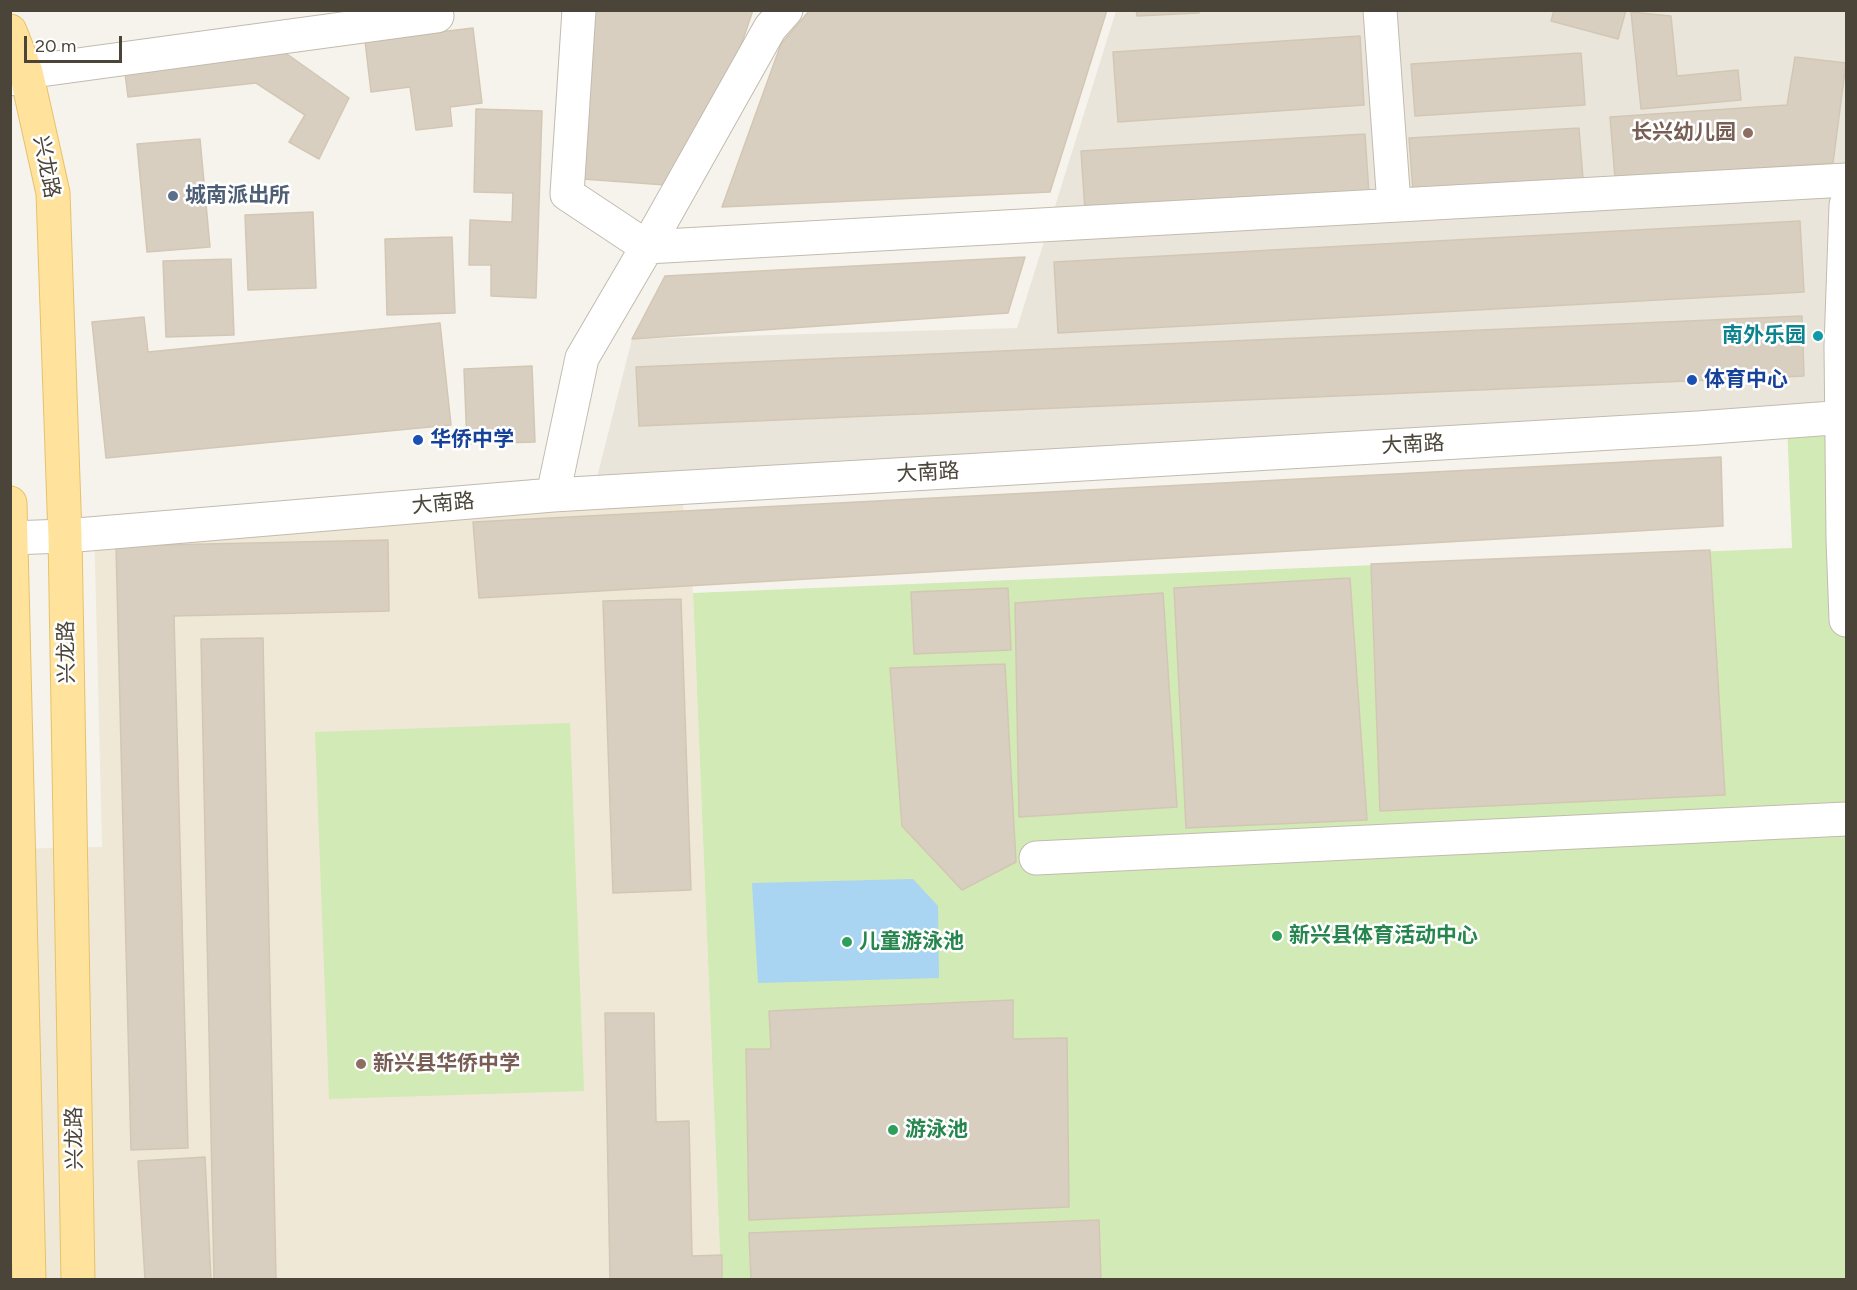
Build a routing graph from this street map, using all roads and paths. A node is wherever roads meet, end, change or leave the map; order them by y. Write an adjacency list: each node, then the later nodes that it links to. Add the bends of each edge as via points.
1 (579, 10): 10 (street, via 567,194)
2 (786, 10): 10 (street, via 770,28)
3 (1380, 10): 8 (street)
4 (437, 16): 6 (street)
5 (10, 31): 6 (main road, 兴龙路)
6 (18, 76): 14 (main road, 兴龙路, via 53,194)
7 (1846, 180): 8 (street)
8 (1394, 205): 10 (street)
9 (1846, 205): 11 (street, via 1841,346)
10 (647, 247): 12 (street, via 582,358)
11 (1844, 417): 12 (street, 大南路); 16 (street)
12 (553, 495): 14 (street, 大南路)
13 (10, 503): 15 (main road)
14 (65, 536): 15 (street, 大南路); 20 (main road, 兴龙路)
15 (11, 538): 19 (main road)
16 (1846, 620)
17 (1846, 819): 18 (street)
18 (1036, 858)
19 (29, 1280)
20 (78, 1280)

